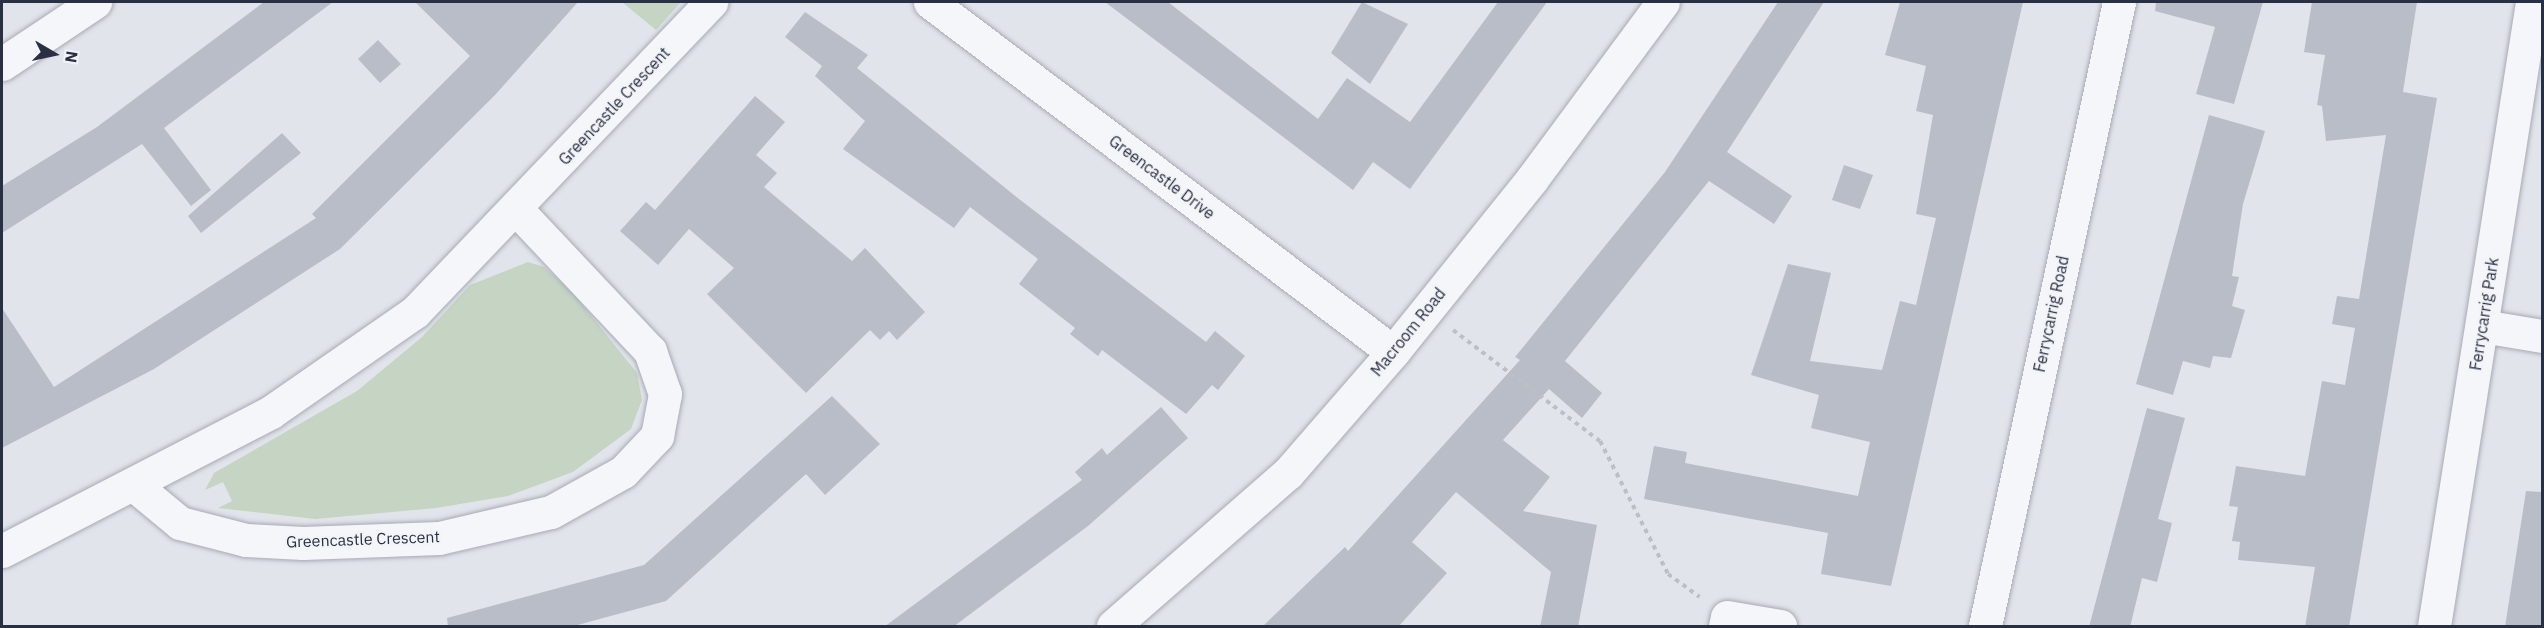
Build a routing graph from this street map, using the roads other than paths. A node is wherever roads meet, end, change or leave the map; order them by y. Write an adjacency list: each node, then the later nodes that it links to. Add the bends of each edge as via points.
1 (95, 2): 7 (street)
2 (711, 2): 8 (street, Greencastle Crescent)
3 (930, 2): 11 (street, Greencastle Drive)
4 (1663, 2): 11 (street, Macroom Road, via 1532,179)
5 (2119, 2): 17 (street, Ferrycarrig Road)
6 (2532, 2): 9 (street, Ferrycarrig Park)
7 (2, 64)
8 (517, 210): 12 (street, Greencastle Crescent, via 415,312 271,412); 12 (street, Greencastle Crescent, via 650,351 665,394 657,436 623,472 551,512 439,538 303,543 246,540 180,523)
9 (2482, 326): 10 (street); 18 (street, Ferrycarrig Park)
10 (2542, 336)
11 (1393, 352): 15 (street, Macroom Road, via 1288,473)
12 (134, 485): 13 (street, Greencastle Crescent)
13 (2, 551)
14 (1726, 622): 16 (street)
15 (1113, 627)
16 (1780, 627)
17 (1985, 627)
18 (2434, 627)

